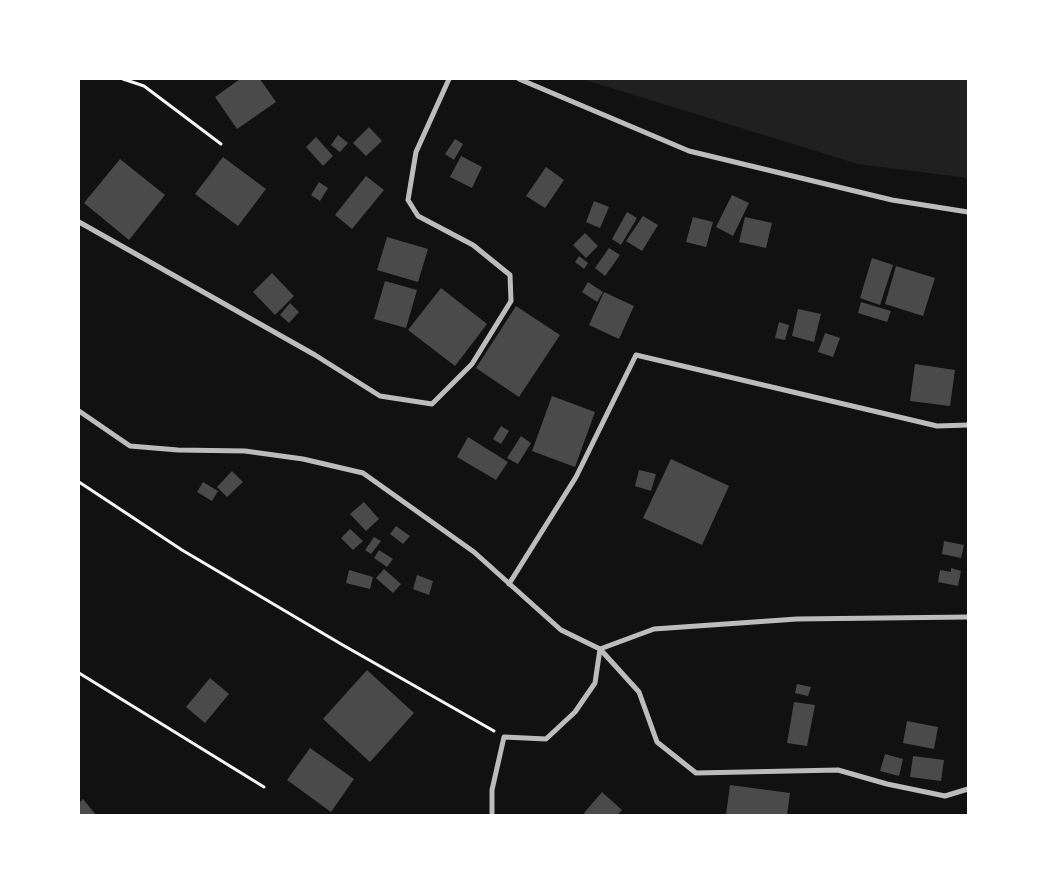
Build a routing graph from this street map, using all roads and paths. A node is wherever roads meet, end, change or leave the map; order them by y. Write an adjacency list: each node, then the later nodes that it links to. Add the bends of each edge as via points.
1 (123, 79): 4 (path, via 144,86)
2 (449, 79): 6 (street, via 416,152 408,200 418,216 473,245 510,275 511,301 472,364 432,404 380,396 315,355)
3 (519, 79): 5 (street, via 689,151 892,200)
4 (221, 144)
5 (968, 212)
6 (79, 222)
7 (79, 411): 10 (street, via 130,446 245,451 303,459 363,474 474,552)
8 (968, 425): 10 (street, via 937,426 636,355 576,477)
9 (79, 482): 14 (path, via 182,550)
10 (509, 584): 12 (street, via 561,630)
11 (968, 617): 12 (street, via 797,619 654,629)
12 (600, 649): 14 (street, via 595,683 575,712 546,739); 16 (street, via 639,692 657,742 696,773 838,770 944,796)
13 (79, 673): 15 (path)
14 (504, 737): 17 (street, via 492,790)
15 (264, 787)
16 (968, 789)
17 (492, 815)

